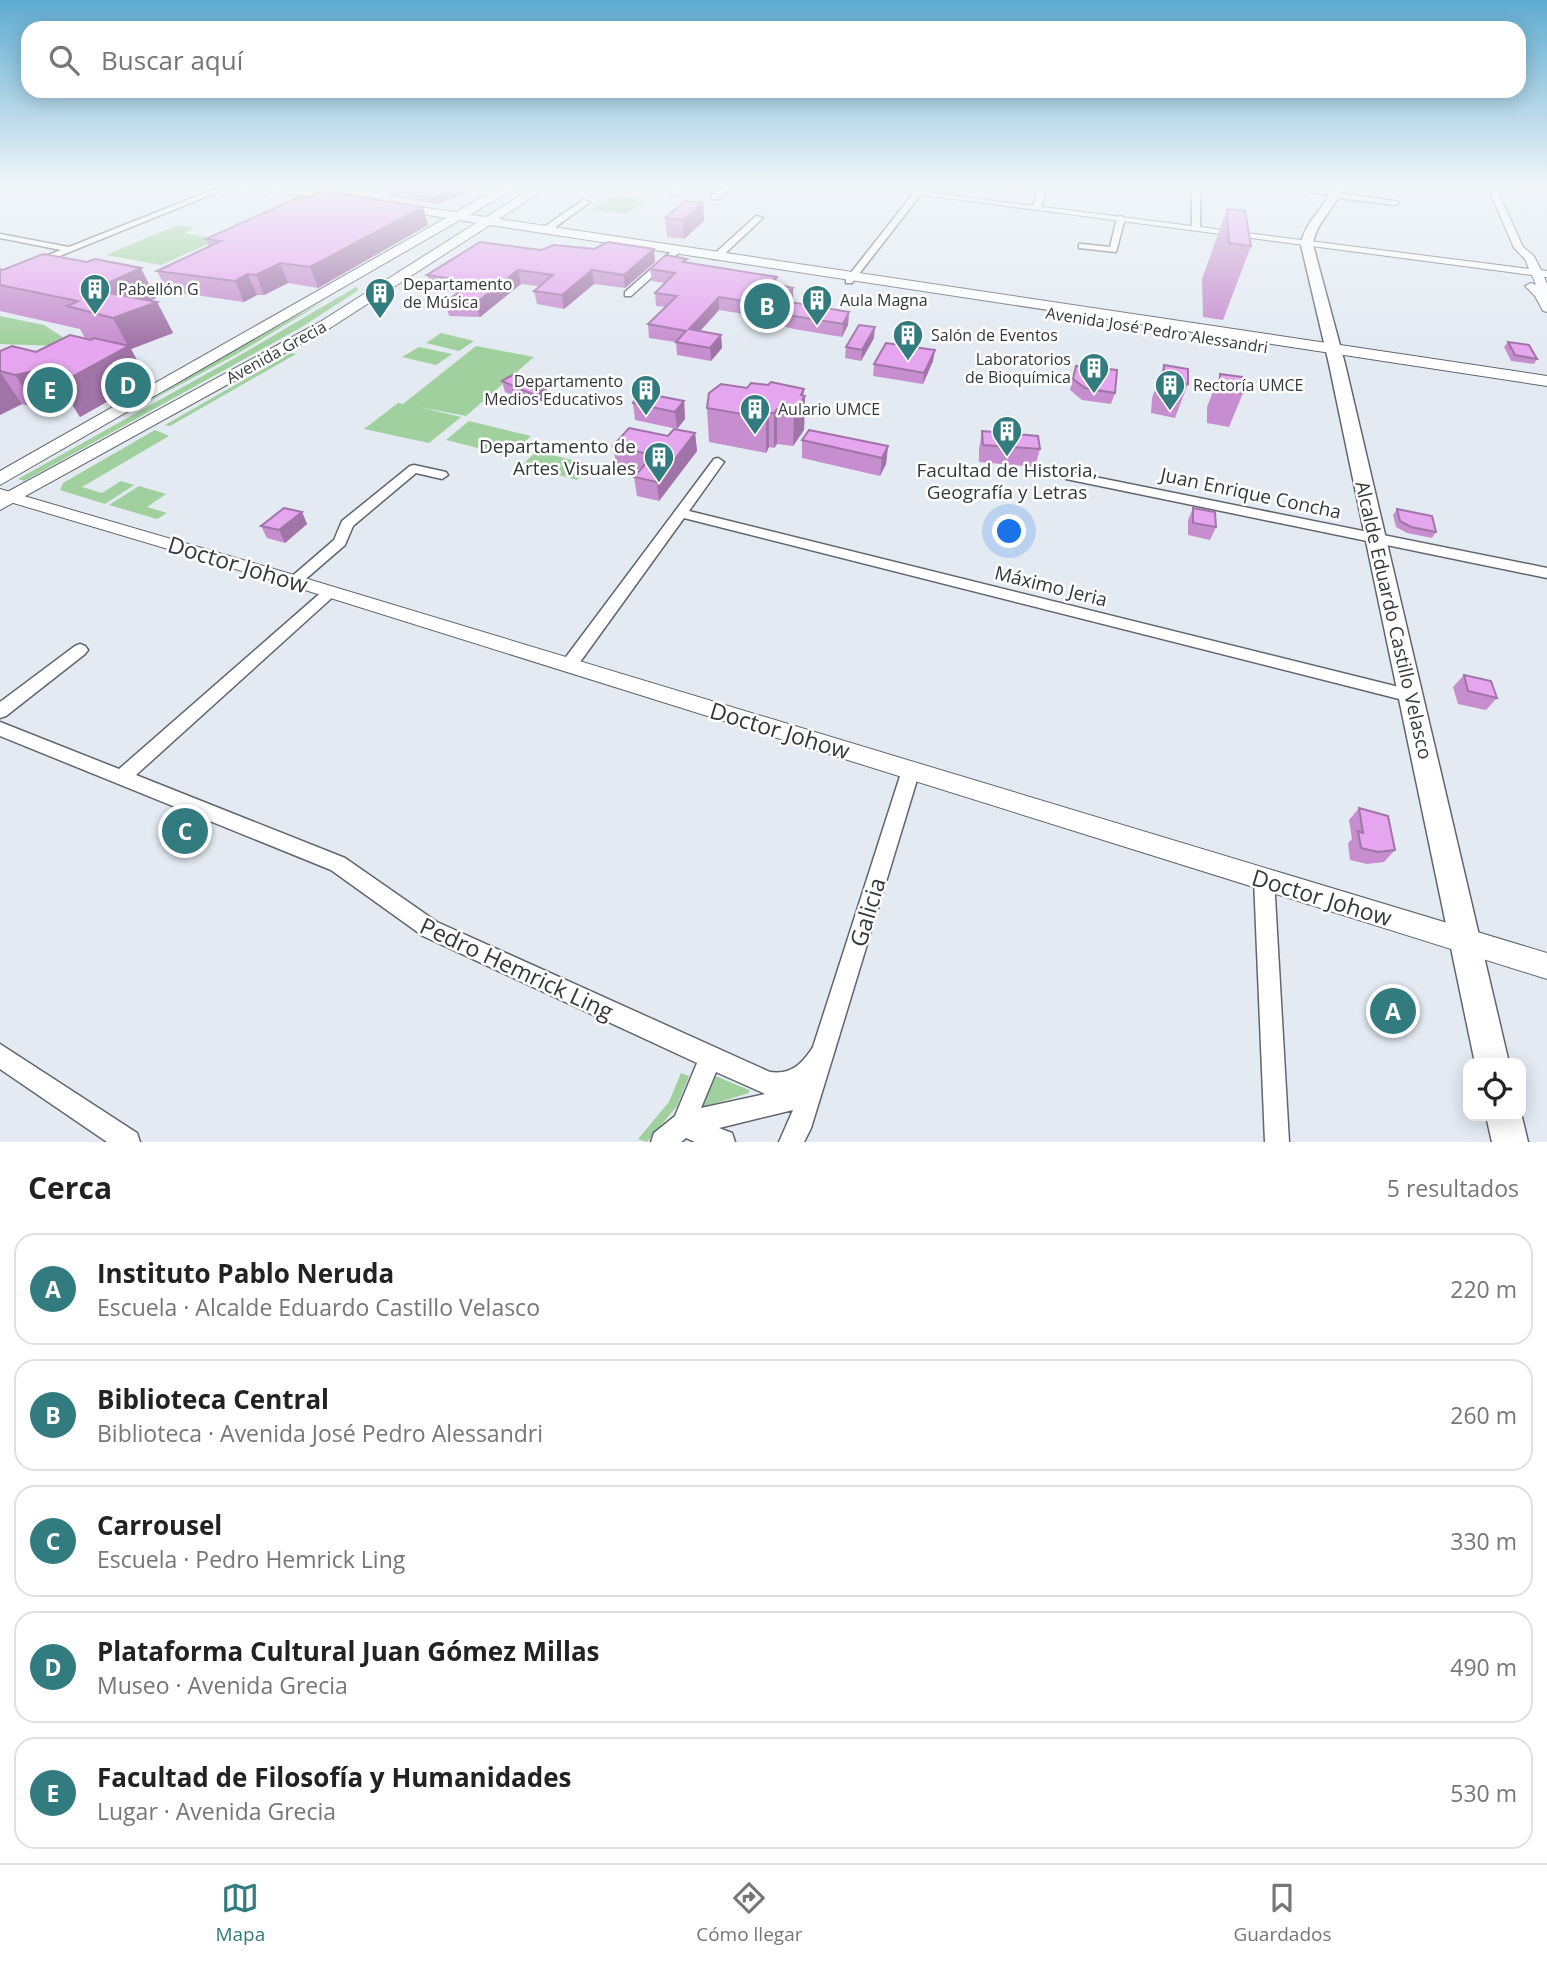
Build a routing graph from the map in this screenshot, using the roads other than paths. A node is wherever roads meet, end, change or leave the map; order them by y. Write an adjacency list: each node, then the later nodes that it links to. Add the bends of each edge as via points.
1 (12, 238): 18 (street)
2 (96, 238): 18 (street)
3 (419, 238): 35 (main road, Avenida Grecia)
4 (461, 238): 36 (main road, Avenida Grecia, via 325,325)
5 (583, 238): 13 (main road, Avenida José Pedro Alessandri)
6 (593, 238): 13 (main road, Avenida José Pedro Alessandri)
7 (737, 238): 20 (street)
8 (882, 238): 25 (street)
9 (1116, 238): 15 (street, via 1113,250)
10 (1230, 238): 16 (street)
11 (1284, 238): 14 (street)
12 (1515, 238): 17 (street)
13 (596, 239): 19 (main road, Avenida José Pedro Alessandri)
14 (1307, 241): 23 (street); 29 (main road, Alcalde Eduardo Castillo Velasco)
15 (1082, 246)
16 (1231, 248)
17 (1519, 248): 23 (street, via 1516,253); 24 (street)
18 (70, 249): 22 (street)
19 (677, 251): 20 (main road, Avenida José Pedro Alessandri); 26 (street)
20 (716, 257): 21 (main road, Avenida José Pedro Alessandri)
21 (768, 265): 25 (main road, Avenida José Pedro Alessandri)
22 (21, 269)
23 (1524, 271): 24 (street); 27 (street)
24 (1542, 273): 27 (street)
25 (851, 278): 29 (main road, Avenida José Pedro Alessandri)
26 (628, 294)
27 (1540, 294): 28 (street)
28 (1547, 309)
29 (1334, 353): 30 (main road, Avenida José Pedro Alessandri); 31 (main road, Avenida José Pedro Alessandri); 38 (main road, Alcalde Eduardo Castillo Velasco)
30 (1547, 380)
31 (1547, 389)
32 (718, 462): 37 (street)
33 (442, 475): 40 (street, via 414,468 347,523 340,542)
34 (1070, 476): 38 (street, Juan Enrique Concha)
35 (0, 479)
36 (4, 499): 40 (street, Doctor Johow)
37 (681, 513): 43 (street); 44 (street, Máximo Jeria)
38 (1376, 539): 39 (street, Juan Enrique Concha); 44 (main road, Alcalde Eduardo Castillo Velasco)
39 (1547, 573)
40 (295, 581): 41 (street, Doctor Johow)
41 (330, 592): 43 (street, Doctor Johow); 48 (street)
42 (80, 650): 45 (street)
43 (569, 665): 47 (street, Doctor Johow)
44 (1411, 696): 50 (main road, Alcalde Eduardo Castillo Velasco)
45 (0, 711)
46 (0, 729): 48 (street, Pedro Hemrick Ling)
47 (911, 771): 49 (street, Doctor Johow); 52 (street, Galicia)
48 (122, 777): 54 (street, Pedro Hemrick Ling, via 338,864 430,929)
49 (1264, 879): 50 (street, Doctor Johow); 63 (street)
50 (1465, 941): 51 (street, Doctor Johow); 55 (main road, Alcalde Eduardo Castillo Velasco)
51 (1547, 967)
52 (823, 1053): 56 (street, Galicia, via 801,1079); 58 (street, Galicia, via 803,1087 786,1101); 62 (street, Galicia)
53 (0, 1055): 59 (street)
54 (710, 1058): 56 (street, Pedro Hemrick Ling); 58 (street, Galicia)
55 (1491, 1058)
56 (769, 1084)
57 (1505, 1121): 64 (main road)
58 (683, 1124): 60 (street, Galicia); 61 (street)
59 (128, 1142)
60 (663, 1142)
61 (723, 1142)
62 (791, 1142)
63 (1277, 1142)
64 (1510, 1142)

